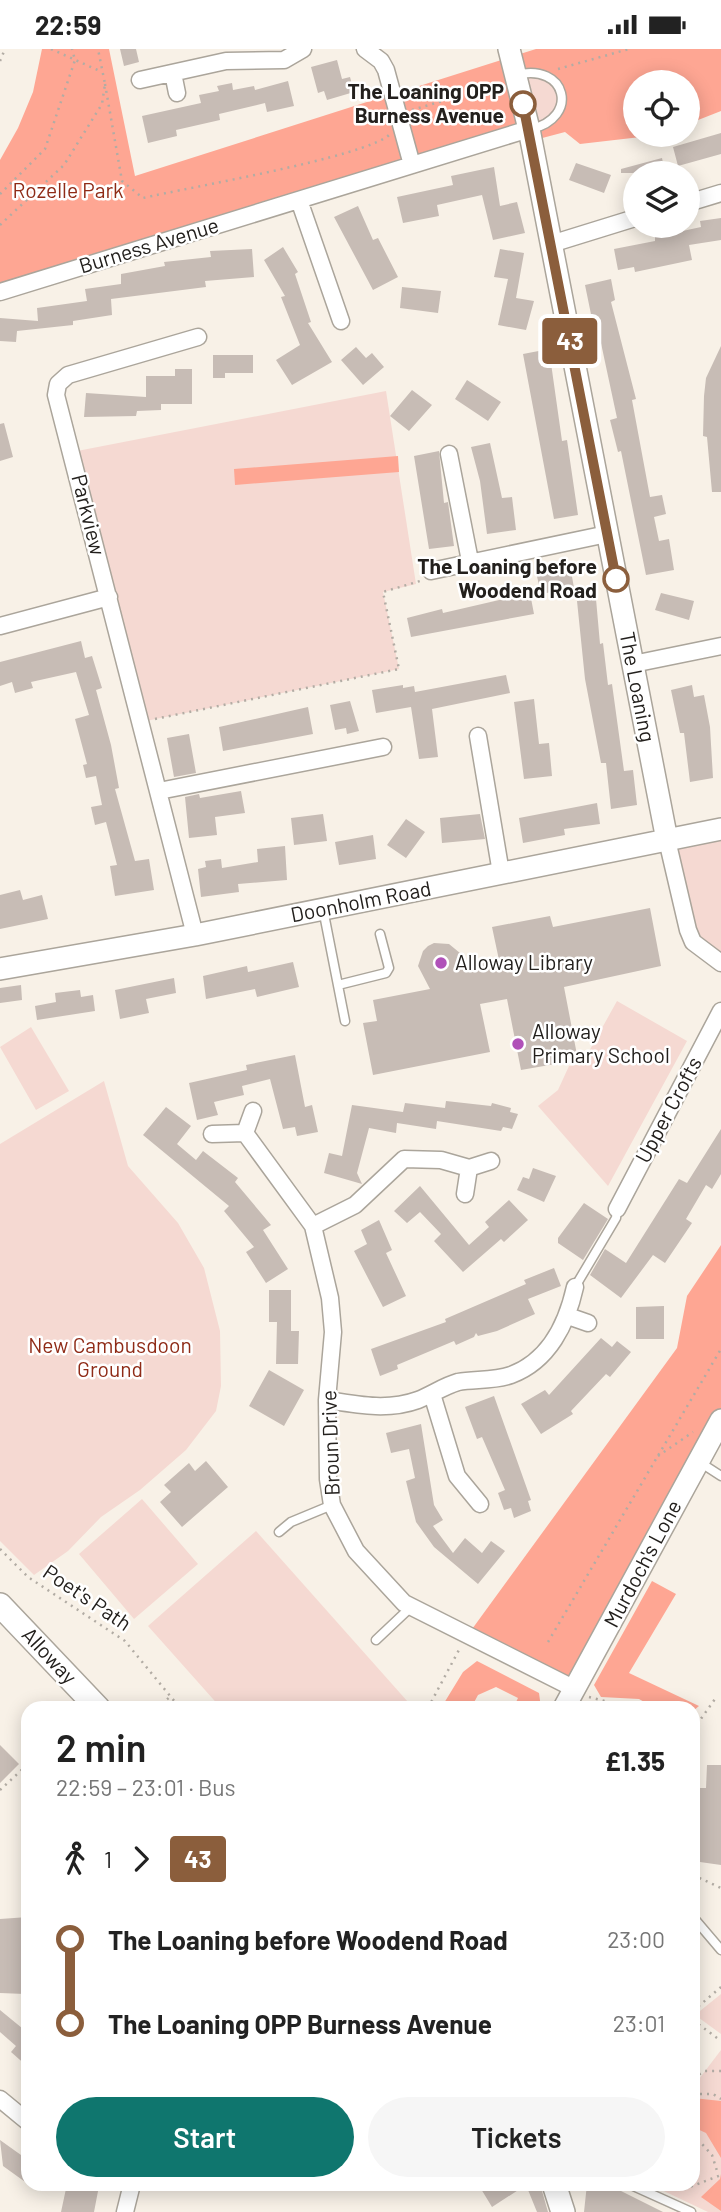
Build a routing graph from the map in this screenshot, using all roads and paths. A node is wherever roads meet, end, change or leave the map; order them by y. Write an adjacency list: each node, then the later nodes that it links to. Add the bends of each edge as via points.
1 (5, 49): 9 (path)
2 (51, 49): 10 (path)
3 (72, 49): 10 (path)
4 (98, 49): 12 (path)
5 (303, 49): 13 (street, via 273,62 226,61)
6 (365, 49): 19 (street, via 386,70)
7 (509, 49): 15 (street, The Loaning)
8 (629, 49): 14 (path)
9 (2, 53): 11 (path)
10 (75, 60): 12 (path); 23 (path, via 45,149)
11 (0, 61)
12 (103, 73): 17 (path)
13 (173, 73): 16 (street); 18 (street)
14 (544, 74): 15 (lane); 20 (lane, via 559,87 560,109 548,123)
15 (516, 77): 19 (path); 20 (street, The Loaning)
16 (140, 80)
17 (105, 84): 19 (path, via 122,181 144,198 379,143); 27 (path, via 102,104 64,165)
18 (177, 93)
19 (399, 118): 21 (street)
20 (529, 129): 21 (street, Burness Avenue); 28 (street, The Loaning)
21 (412, 165): 25 (street, Burness Avenue)
22 (721, 193): 24 (street)
23 (0, 194)
24 (700, 199)
25 (299, 200): 29 (street, Burness Avenue); 30 (street)
26 (623, 222): 28 (street)
27 (0, 225)
28 (551, 244): 33 (street, The Loaning)
29 (0, 292)
30 (341, 321)
31 (198, 337): 36 (street, Parkview, via 68,375 58,384 56,395)
32 (449, 454): 34 (street)
33 (607, 534): 34 (street); 39 (street, The Loaning)
34 (470, 561): 35 (street)
35 (432, 572): 40 (path, via 416,584 383,592 399,669)
36 (109, 597): 37 (street); 40 (street, Parkview)
37 (0, 627)
38 (721, 646): 39 (street)
39 (633, 664): 45 (street, The Loaning)
40 (141, 722): 43 (street, Parkview)
41 (478, 736): 46 (street)
42 (383, 747): 43 (street)
43 (159, 790): 48 (street, Parkview)
44 (721, 829): 45 (street, Doonholm Road)
45 (667, 840): 46 (street, Doonholm Road); 50 (street, via 693,942)
46 (501, 873): 47 (street, Doonholm Road)
47 (323, 909): 48 (street, Doonholm Road); 52 (lane)
48 (195, 935): 51 (street, Doonholm Road)
49 (380, 935): 52 (lane, via 389,968 386,973)
50 (721, 963)
51 (0, 969)
52 (338, 985): 54 (lane)
53 (721, 1011): 61 (street, Upper Crofts)
54 (345, 1021)
55 (253, 1111): 56 (street)
56 (245, 1133): 57 (street); 62 (street, Broun Drive)
57 (212, 1134)
58 (491, 1161): 59 (street)
59 (469, 1168): 60 (street); 62 (street, via 441,1160 404,1159 355,1205)
60 (466, 1194)
61 (617, 1209): 63 (lane, via 616,1219)
62 (313, 1226): 68 (street, Broun Drive, via 333,1332)
63 (575, 1287): 64 (street)
64 (568, 1316): 65 (street); 67 (street, via 541,1356 513,1374 455,1383)
65 (588, 1323)
66 (721, 1349): 70 (path)
67 (432, 1394): 68 (street, via 392,1407); 73 (street, via 457,1476)
68 (327, 1401): 74 (street, Broun Drive)
69 (720, 1422): 70 (path, via 692,1432); 71 (street, Murdoch's Lone)
70 (657, 1457): 81 (path)
71 (698, 1461): 72 (lane); 82 (street, Murdoch's Lone)
72 (721, 1476)
73 (480, 1504)
74 (332, 1505): 75 (lane); 78 (street, Broun Drive, via 356,1551)
75 (279, 1532)
76 (0, 1549): 83 (path, Poet's Path, via 28,1577 125,1641)
77 (0, 1605): 85 (main road, Alloway)
78 (411, 1607): 79 (street, Broun Drive); 80 (lane)
79 (467, 1636): 82 (street, Broun Drive); 88 (path)
80 (376, 1640)
81 (548, 1642)
82 (575, 1689): 89 (street, Murdoch's Lone); 90 (path)
83 (171, 1696): 86 (path); 87 (path, Poet's Path)
84 (715, 1699): 91 (path)
85 (91, 1701)
86 (165, 1701)
87 (175, 1701)
88 (432, 1701)
89 (568, 1701)
90 (595, 1701)
91 (700, 1720)
92 (21, 1770): 93 (path)
93 (0, 1790)
94 (700, 1878): 95 (path)
95 (721, 1888)
96 (700, 1925): 97 (lane)
97 (721, 1950)
98 (721, 1987): 99 (path)
99 (700, 2005)
100 (700, 2025): 101 (path)
101 (721, 2041)
102 (721, 2071): 103 (path)
103 (700, 2074)
104 (700, 2094): 106 (path)
105 (0, 2099): 107 (street)
106 (721, 2099)
107 (21, 2116)
108 (700, 2142): 109 (path, via 712,2155)
109 (719, 2174): 110 (path)
110 (700, 2185)
111 (130, 2191): 114 (street)
112 (556, 2191): 115 (main road)
113 (644, 2191): 116 (lane)
114 (125, 2212)
115 (563, 2212)
116 (691, 2212)

